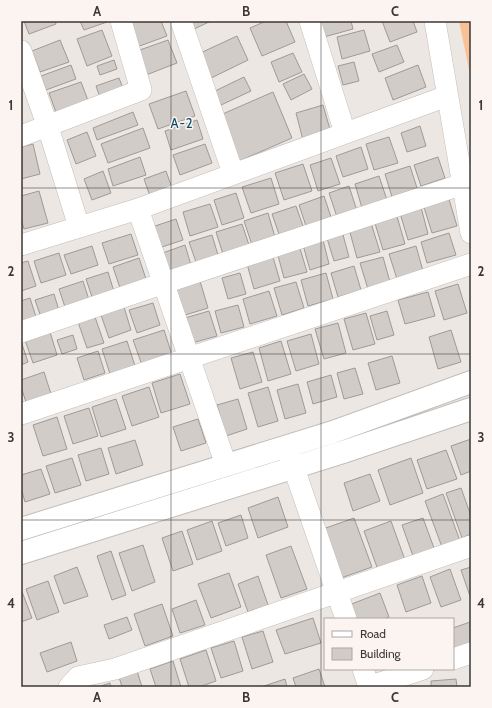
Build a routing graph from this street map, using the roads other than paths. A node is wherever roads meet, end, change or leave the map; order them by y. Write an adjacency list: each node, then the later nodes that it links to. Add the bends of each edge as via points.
1 (120, 21): 7 (street, via 141,90)
2 (181, 21): 10 (street)
3 (310, 21): 8 (street)
4 (435, 21): 6 (street)
5 (21, 51): 7 (street)
6 (447, 96): 8 (street); 11 (street)
7 (48, 127): 9 (street); 13 (street)
8 (345, 133): 10 (street)
9 (21, 136)
10 (233, 173): 12 (street)
11 (463, 184): 14 (street); 17 (street)
12 (138, 209): 13 (street); 17 (street)
13 (79, 227): 15 (street)
14 (471, 233)
15 (21, 245)
16 (471, 264): 19 (street)
17 (164, 283): 18 (street); 19 (street)
18 (21, 332)
19 (188, 358): 22 (street); 24 (street)
20 (471, 382): 23 (main road)
21 (471, 409): 25 (main road)
22 (21, 414)
23 (286, 447): 24 (main road); 25 (street)
24 (226, 464): 26 (main road)
25 (294, 468): 28 (main road); 29 (street)
26 (21, 528)
27 (471, 546): 29 (street)
28 (21, 553)
29 (337, 593): 30 (street); 35 (street, via 115,669 78,677)
30 (346, 618)
31 (471, 653): 32 (street)
32 (454, 659)
33 (419, 670): 34 (street)
34 (367, 682)
35 (69, 687)

